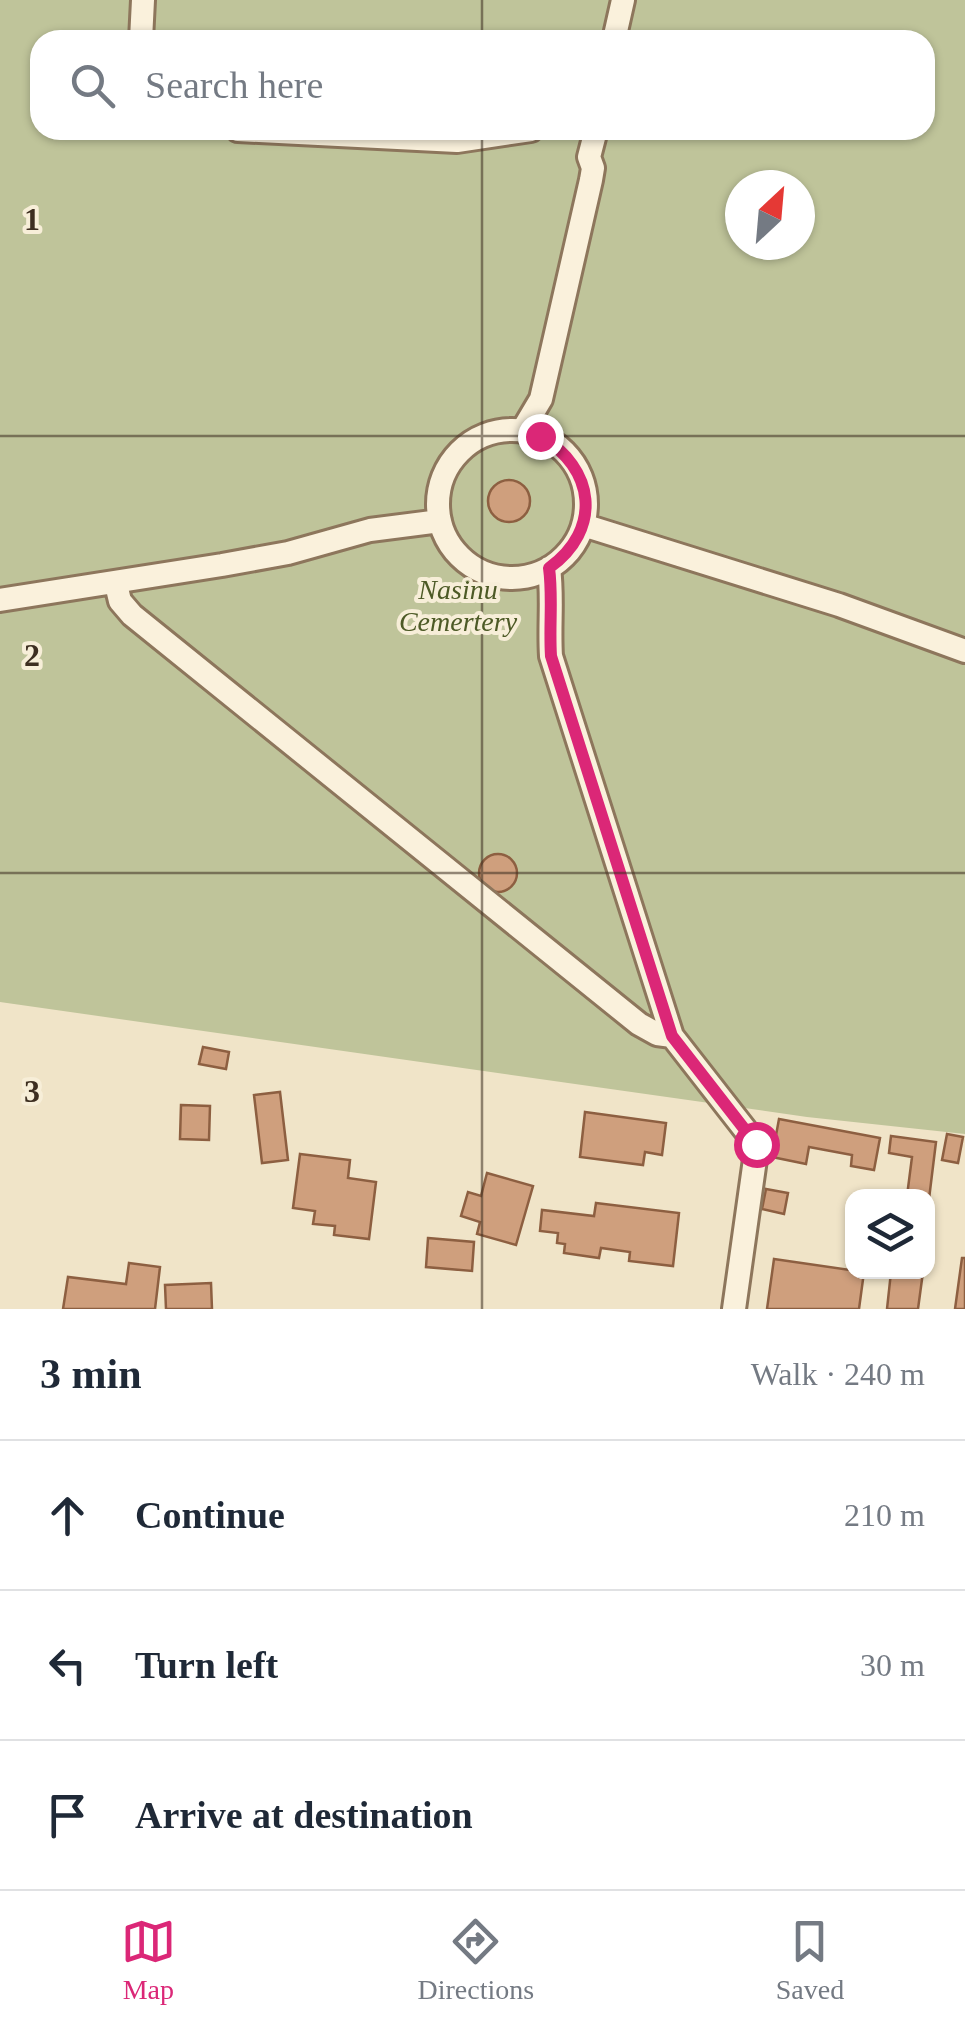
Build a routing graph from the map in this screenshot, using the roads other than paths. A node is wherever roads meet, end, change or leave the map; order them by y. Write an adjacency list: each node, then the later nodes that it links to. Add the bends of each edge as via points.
1 (143, 0): 3 (street)
2 (622, 0): 4 (street)
3 (142, 30)
4 (616, 30)
5 (436, 140): 6 (street)
6 (463, 140)
7 (594, 140): 8 (street, via 591,180 540,399)
8 (522, 431): 9 (street, via 490,434 461,450 443,478); 10 (street, via 556,445 578,472)
9 (440, 520): 11 (street, via 458,554 489,574 514,578); 12 (street)
10 (583, 525): 11 (street, via 570,550); 14 (street)
11 (549, 568): 15 (street, via 551,656)
12 (116, 584): 13 (street); 15 (street, via 132,615 373,813 638,1024)
13 (0, 600)
14 (965, 651)
15 (672, 1036): 16 (street, via 756,1144)
16 (734, 1309)

